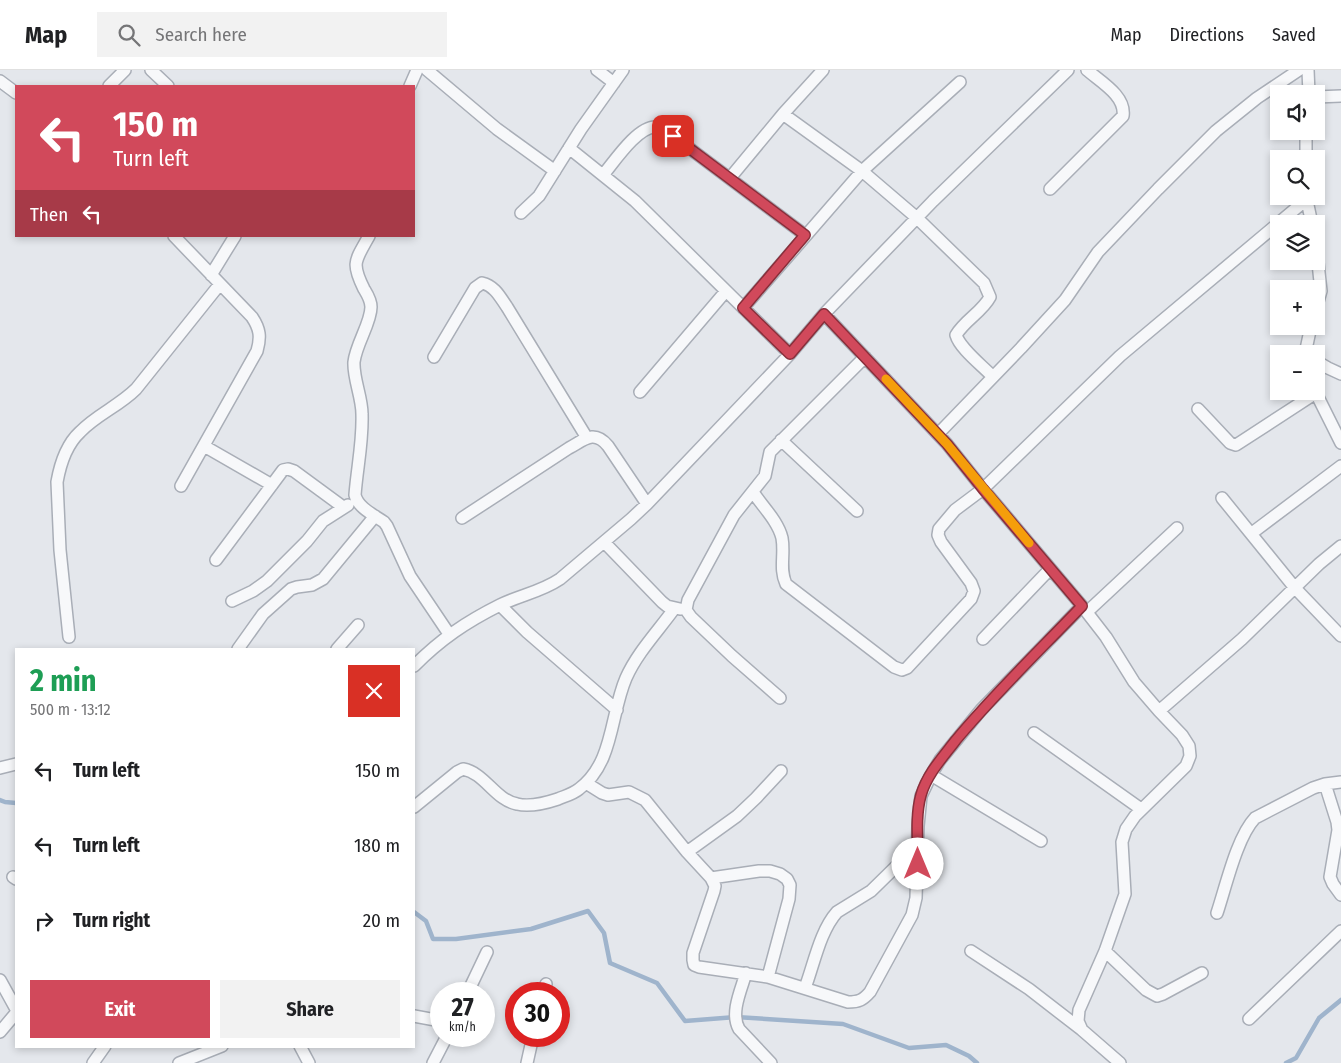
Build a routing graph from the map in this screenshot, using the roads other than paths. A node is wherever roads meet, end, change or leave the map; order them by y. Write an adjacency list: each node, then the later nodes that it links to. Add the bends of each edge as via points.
1 (125, 70): 17 (street)
2 (151, 70): 15 (street)
3 (169, 70): 15 (street)
4 (417, 70): 18 (street)
5 (427, 70): 25 (street, via 497,129)
6 (597, 70): 16 (street)
7 (622, 70): 16 (street)
8 (823, 70): 23 (street)
9 (1068, 70): 32 (street)
10 (1088, 70): 29 (street, via 1122,102 1124,110 1122,116)
11 (1299, 70): 46 (street, via 1216,131 1158,189 1098,252 1064,300)
12 (1308, 70): 19 (street)
13 (0, 82): 20 (street)
14 (960, 82): 26 (street)
15 (165, 83)
16 (614, 83): 24 (street)
17 (110, 85)
18 (410, 85)
19 (1309, 85)
20 (15, 92)
21 (1341, 96): 22 (street)
22 (1325, 97)
23 (783, 114): 26 (street); 28 (street)
24 (569, 148): 25 (street); 27 (street)
25 (555, 171): 31 (street, via 539,196)
26 (862, 171): 32 (street); 33 (street)
27 (603, 175): 28 (street, via 634,138 646,129 656,127); 38 (street)
28 (730, 178): 33 (street)
29 (1050, 189)
30 (1298, 205): 59 (street, via 1120,356)
31 (521, 213)
32 (917, 218): 40 (street); 46 (street, via 984,282 990,297 956,335 965,349)
33 (805, 235): 39 (street)
34 (175, 237): 37 (street)
35 (235, 237): 37 (street)
36 (368, 237): 62 (street, via 355,264 371,306 355,354 362,414)
37 (215, 280): 55 (street, via 258,325 260,341); 83 (street, via 136,389 79,432 65,456 57,482)
38 (726, 291): 39 (street); 47 (street)
39 (743, 308): 41 (street)
40 (824, 314): 41 (street); 43 (street)
41 (790, 354): 63 (street)
42 (434, 357): 52 (street, via 475,288 482,283 488,284 507,307)
43 (865, 357): 51 (street); 53 (street)
44 (1325, 366): 45 (street)
45 (1341, 374)
46 (993, 377): 51 (street)
47 (640, 392)
48 (1304, 400): 50 (street, via 1236,445 1230,443)
49 (1320, 400): 54 (street)
50 (1198, 409)
51 (938, 434): 59 (street)
52 (587, 438): 63 (street, via 596,436 603,439); 67 (street)
53 (782, 440): 60 (street, via 770,452 765,476); 65 (street)
54 (1341, 444)
55 (204, 446): 57 (street); 58 (street)
56 (1341, 466): 69 (street)
57 (272, 485): 64 (street, via 283,470 288,469); 72 (street)
58 (181, 486)
59 (983, 489): 60 (street, via 955,510 942,524 938,535 971,583 974,591 971,599 914,662 902,670 786,584 782,536); 73 (street)
60 (752, 492): 79 (street, via 734,515 688,600)
61 (1222, 498): 69 (street)
62 (356, 501): 64 (street); 66 (street)
63 (646, 504): 70 (street)
64 (343, 507): 75 (street, via 323,521 267,581)
65 (857, 511)
66 (376, 516): 81 (street, via 387,526 410,576); 85 (street, via 319,583 291,590 254,623)
67 (462, 518)
68 (1177, 528): 78 (street)
69 (1252, 533): 74 (street)
70 (604, 542): 76 (street, via 548,587); 77 (street, via 662,602)
71 (1341, 546): 74 (street)
72 (216, 560)
73 (1050, 569): 78 (street); 84 (street)
74 (1295, 588): 82 (street); 90 (street)
75 (232, 601)
76 (500, 605): 81 (street); 89 (street)
77 (674, 609): 79 (street); 89 (street, via 626,678)
78 (1085, 609): 90 (street, via 1134,682); 95 (street, via 981,710)
79 (686, 610): 88 (street)
80 (358, 624): 86 (street)
81 (448, 634): 87 (street)
82 (1341, 636)
83 (69, 637)
84 (983, 639)
85 (239, 648)
86 (338, 648)
87 (415, 665)
88 (780, 698)
89 (617, 710): 97 (street, via 604,754)
90 (1159, 711): 100 (street, via 1182,735 1189,746 1190,756 1186,766)
91 (1034, 733): 100 (street)
92 (15, 764): 93 (street)
93 (0, 768)
94 (781, 771): 103 (street, via 737,816)
95 (931, 775): 101 (street); 102 (street, via 921,796)
96 (1341, 782): 98 (street)
97 (586, 783): 99 (street, via 573,793 551,801 514,804 475,774 463,769); 103 (street, via 608,795 629,792 646,800)
98 (1325, 784): 105 (street, via 1338,830 1330,878); 106 (street, via 1255,818 1249,824)
99 (415, 807)
100 (1141, 810): 109 (street, via 1126,830 1122,842 1125,894)
101 (1041, 841)
102 (918, 845): 116 (street, via 871,891 833,916); 116 (street, via 916,898 912,915 870,992 864,999 848,1002)
103 (687, 852): 104 (street)
104 (711, 878): 111 (street, via 715,886 693,953 694,965); 113 (street, via 770,871 787,879 789,899)
105 (1341, 896)
106 (1216, 913)
107 (1341, 931): 121 (street)
108 (971, 951): 122 (street, via 1029,989)
109 (1106, 951): 112 (street, via 1146,990 1157,996); 122 (street, via 1079,1010 1078,1021)
110 (487, 952): 115 (street)
111 (746, 973): 113 (street); 135 (street, via 735,1022)
112 (1202, 973)
113 (768, 977): 116 (street)
114 (0, 980): 117 (street)
115 (473, 982)
116 (805, 988)
117 (15, 1007)
118 (15, 1014): 123 (street)
119 (415, 1016): 120 (street)
120 (430, 1019)
121 (1249, 1019)
122 (1082, 1030): 136 (street)
123 (0, 1032)
124 (441, 1047): 133 (street)
125 (531, 1047): 134 (street)
126 (105, 1048): 130 (street)
127 (211, 1048): 129 (street)
128 (301, 1048): 132 (street)
129 (194, 1051): 131 (street)
130 (95, 1063)
131 (179, 1063)
132 (309, 1063)
133 (432, 1063)
134 (527, 1063)
135 (771, 1063)
136 (1120, 1063)

